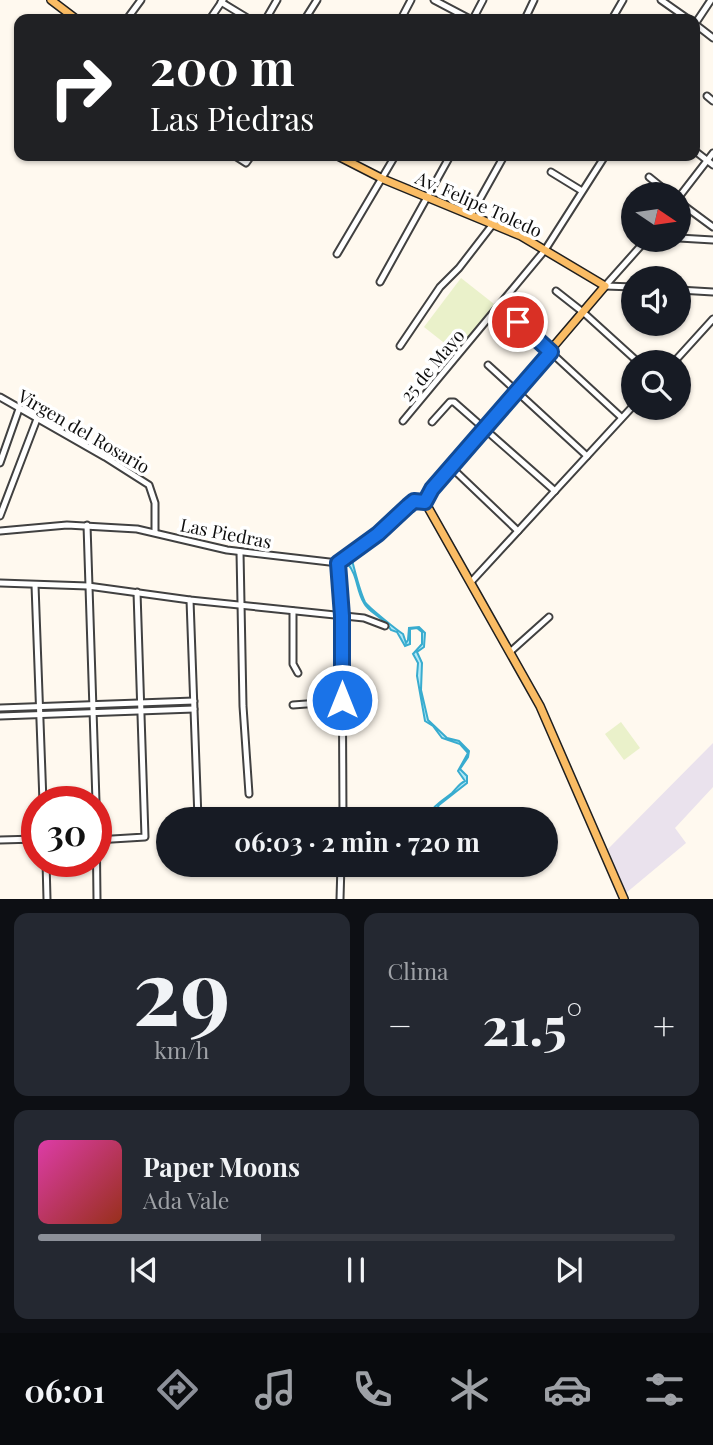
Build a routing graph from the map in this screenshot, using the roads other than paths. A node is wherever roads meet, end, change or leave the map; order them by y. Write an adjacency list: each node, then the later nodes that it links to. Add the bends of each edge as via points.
1 (51, 0): 6 (main road)
2 (434, 0): 8 (street)
3 (661, 0): 9 (street)
4 (711, 0): 10 (street)
5 (222, 1): 7 (street)
6 (69, 14)
7 (242, 14)
8 (462, 14)
9 (681, 14)
10 (700, 16)
11 (713, 153): 17 (street)
12 (348, 161): 20 (main road, Av. Felipe Toledo)
13 (392, 161): 20 (street)
14 (447, 161): 24 (street)
15 (501, 161): 26 (street)
16 (602, 161): 23 (street, 25 de Mayo)
17 (710, 163): 22 (street)
18 (551, 172): 23 (street)
19 (649, 177): 21 (street)
20 (383, 179): 24 (main road, Av. Felipe Toledo); 33 (street)
21 (655, 182)
22 (691, 186)
23 (582, 191): 31 (street, 25 de Mayo)
24 (426, 197): 26 (main road, Av. Felipe Toledo); 34 (street)
25 (691, 210): 28 (street)
26 (471, 215): 27 (main road, Av. Felipe Toledo)
27 (493, 224): 31 (main road, Av. Felipe Toledo); 43 (street, via 440,287)
28 (713, 227)
29 (691, 239): 30 (street)
30 (713, 240)
31 (545, 250): 35 (main road, Av. Felipe Toledo); 53 (street, 25 de Mayo)
32 (635, 252): 35 (street)
33 (337, 254)
34 (380, 282)
35 (605, 286): 36 (street); 40 (main road)
36 (621, 287)
37 (691, 291): 39 (street)
38 (556, 292): 40 (street)
39 (713, 292)
40 (584, 313): 44 (street); 46 (main road)
41 (713, 319): 45 (street)
42 (518, 322): 46 (street)
43 (400, 346)
44 (625, 350)
45 (685, 350)
46 (551, 352): 48 (main road); 51 (street)
47 (488, 365): 48 (street)
48 (517, 391): 55 (main road); 56 (street)
49 (0, 397): 50 (street, Virgen del Rosario)
50 (19, 409): 52 (street, Virgen del Rosario); 57 (street)
51 (621, 417): 56 (street)
52 (37, 419): 61 (street); 65 (street, Virgen del Rosario, via 149,485 155,503)
53 (402, 421)
54 (432, 422): 55 (street, via 452,402)
55 (484, 429): 58 (main road); 59 (street)
56 (587, 456): 59 (street)
57 (0, 463)
58 (452, 468): 60 (main road); 64 (street)
59 (555, 491): 64 (street)
60 (425, 502): 67 (street, via 414,501); 68 (main road)
61 (0, 516)
62 (87, 525): 63 (street, Las Piedras); 65 (street, Las Piedras); 71 (street)
63 (0, 531)
64 (518, 531): 68 (street)
65 (155, 532): 66 (street, Las Piedras)
66 (240, 552): 67 (street, Las Piedras); 74 (street)
67 (340, 562): 76 (street)
68 (471, 582): 79 (main road)
69 (0, 583): 70 (street)
70 (36, 585): 71 (street); 86 (street)
71 (88, 586): 72 (street); 88 (street)
72 (137, 592): 73 (street); 84 (street)
73 (190, 600): 74 (street); 83 (street)
74 (240, 606): 75 (street); 95 (street)
75 (293, 611): 76 (street); 80 (street, via 293,664)
76 (342, 616): 78 (street); 82 (street)
77 (549, 617): 79 (street)
78 (385, 625)
79 (510, 652): 107 (main road, via 540,706)
80 (298, 673)
81 (373, 699): 82 (street)
82 (342, 700): 85 (street); 97 (street)
83 (194, 701): 84 (street); 89 (street)
84 (141, 703): 88 (street); 90 (street)
85 (293, 705)
86 (40, 707): 87 (street); 88 (street); 91 (street)
87 (0, 708)
88 (94, 708): 90 (street); 91 (street); 94 (street)
89 (194, 709): 90 (street); 96 (street)
90 (141, 711): 99 (street, via 145,838)
91 (40, 715): 92 (street); 93 (street)
92 (0, 716)
93 (42, 786)
94 (96, 786)
95 (249, 794)
96 (198, 807)
97 (342, 807)
98 (21, 839): 100 (street)
99 (112, 839)
100 (0, 840)
101 (46, 877): 104 (street)
102 (97, 877): 105 (street)
103 (341, 877): 106 (street)
104 (47, 899)
105 (97, 899)
106 (340, 899)
107 (624, 899)

